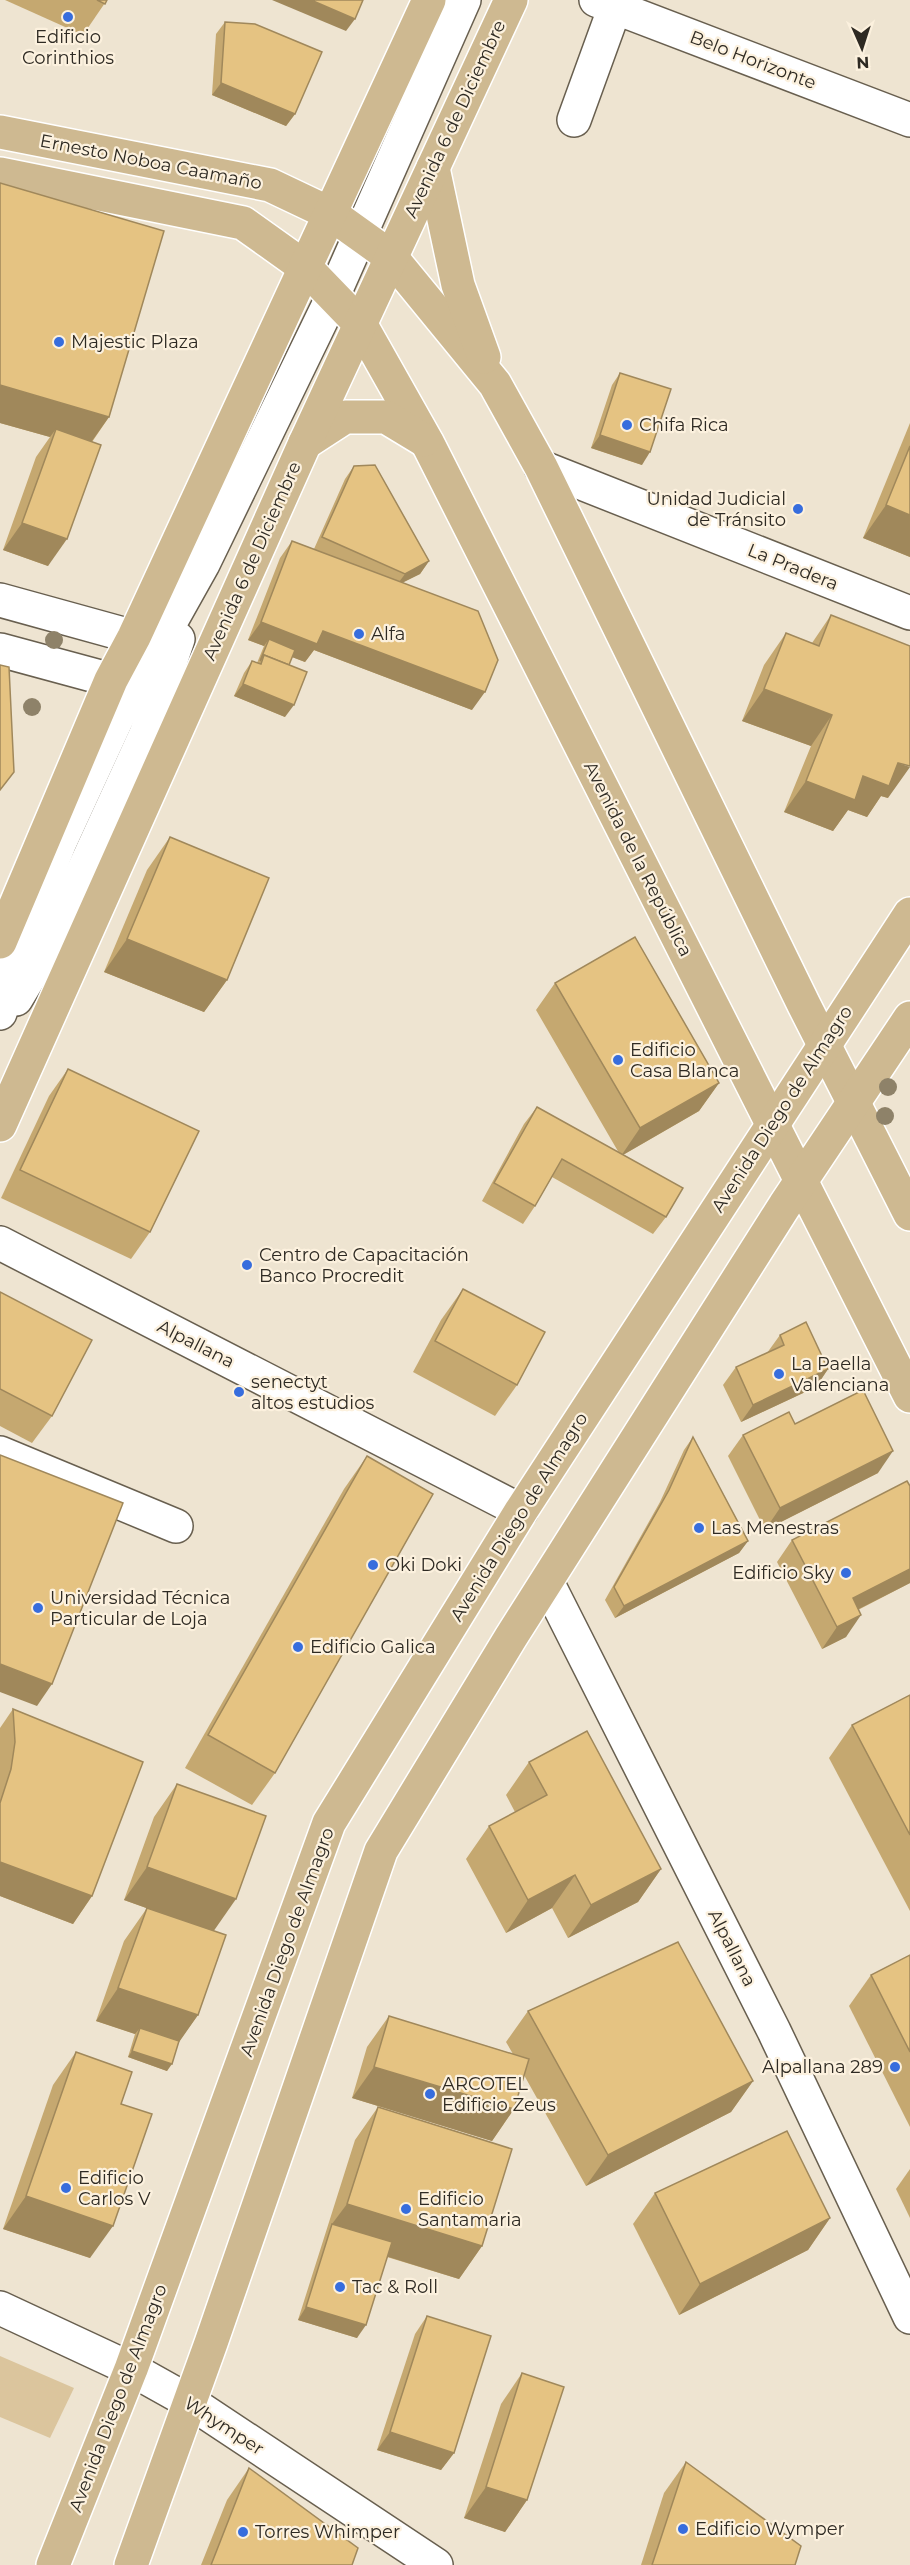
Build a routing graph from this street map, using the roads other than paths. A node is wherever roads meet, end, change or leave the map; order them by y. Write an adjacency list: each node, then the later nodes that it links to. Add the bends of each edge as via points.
1 (429, 0): 10 (main road)
2 (464, 0): 11 (street)
3 (512, 0): 8 (main road, Avenida 6 de Diciembre)
4 (606, 4): 5 (street); 6 (street, Belo Horizonte)
5 (574, 120)
6 (910, 120)
7 (0, 132): 10 (main road, Ernesto Noboa Caamaño, via 270,185)
8 (433, 168): 13 (main road, Avenida 6 de Diciembre); 18 (main road, via 458,285)
9 (0, 174): 12 (main road, via 243,222)
10 (331, 214): 11 (main road, Ernesto Noboa Caamaño); 14 (main road)
11 (361, 236): 13 (main road, Ernesto Noboa Caamaño); 15 (street)
12 (274, 245): 14 (main road); 16 (main road, via 283,267)
13 (391, 257): 17 (main road, Avenida 6 de Diciembre); 18 (main road)
14 (306, 268): 15 (main road); 16 (main road)
15 (333, 296): 17 (main road); 22 (street)
16 (289, 305): 25 (main road)
17 (361, 325): 19 (main road, Avenida de la República); 20 (main road, Avenida 6 de Diciembre)
18 (495, 384): 21 (main road)
19 (427, 442): 20 (main road, via 386,417 345,417); 36 (main road, Avenida de la República)
20 (305, 443): 37 (main road, Avenida 6 de Diciembre)
21 (541, 467): 24 (street, La Pradera); 34 (main road)
22 (203, 564): 31 (street, via 119,714 60,842 25,928); 33 (street, via 146,734 51,941)
23 (0, 600): 25 (street)
24 (910, 613)
25 (134, 637): 27 (main road)
26 (0, 650): 27 (street)
27 (111, 680): 28 (main road)
28 (7, 908): 30 (main road)
29 (910, 914): 34 (main road, Avenida Diego de Almagro)
30 (0, 942)
31 (0, 1012)
32 (910, 1018): 35 (main road)
33 (0, 1027)
34 (824, 1045): 35 (main road); 36 (main road, Avenida Diego de Almagro)
35 (853, 1101): 38 (main road); 39 (main road)
36 (772, 1124): 38 (main road, Avenida de la República); 43 (main road, Avenida Diego de Almagro)
37 (0, 1125)
38 (801, 1181): 41 (main road, Avenida de la República); 45 (main road)
39 (910, 1214)
40 (0, 1243): 43 (street, Alpallana)
41 (910, 1396)
42 (0, 1453): 44 (street)
43 (521, 1511): 48 (main road, Avenida Diego de Almagro, via 329,1823)
44 (176, 1526)
45 (547, 1582): 47 (street, Alpallana, via 774,2031); 49 (main road, via 381,1851)
46 (0, 2308): 48 (street, Whymper)
47 (910, 2317)
48 (131, 2368): 49 (street, Whymper); 50 (main road, Avenida Diego de Almagro)
49 (190, 2402): 51 (main road); 52 (street, Whymper)
50 (53, 2565)
51 (130, 2565)
52 (436, 2565)

